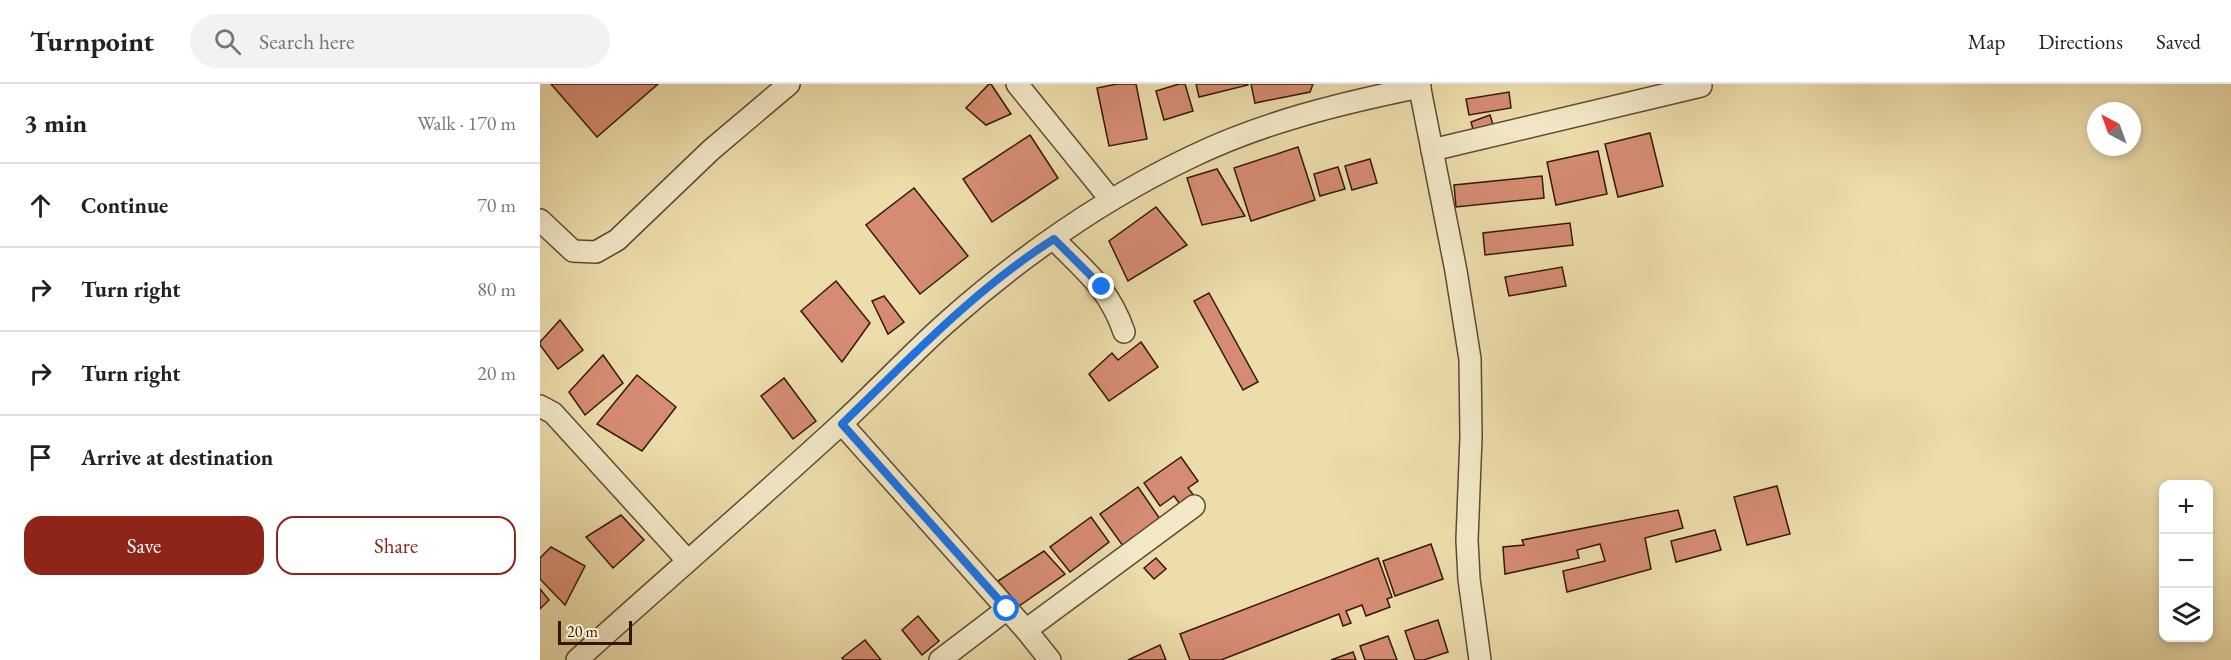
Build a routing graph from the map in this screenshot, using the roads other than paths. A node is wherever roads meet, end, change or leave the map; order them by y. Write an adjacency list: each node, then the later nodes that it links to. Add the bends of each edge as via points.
1 (789, 84): 7 (street, via 711,150 617,240 596,252 573,251)
2 (1017, 84): 6 (street)
3 (1420, 85): 5 (street); 6 (street, via 1341,103 1258,130 1192,156)
4 (1701, 86): 5 (street)
5 (1432, 150): 19 (street, via 1470,359 1467,540)
6 (1111, 200): 8 (street)
7 (540, 220)
8 (1054, 239): 9 (street, via 1102,287); 11 (street, via 946,323)
9 (1124, 332)
10 (540, 406): 13 (street, via 553,413)
11 (842, 424): 13 (street); 14 (street)
12 (1194, 506): 15 (street)
13 (687, 560): 16 (street)
14 (1007, 609): 15 (street); 17 (street)
15 (1026, 630): 18 (street)
16 (576, 660)
17 (939, 660)
18 (1050, 660)
19 (1480, 660)

